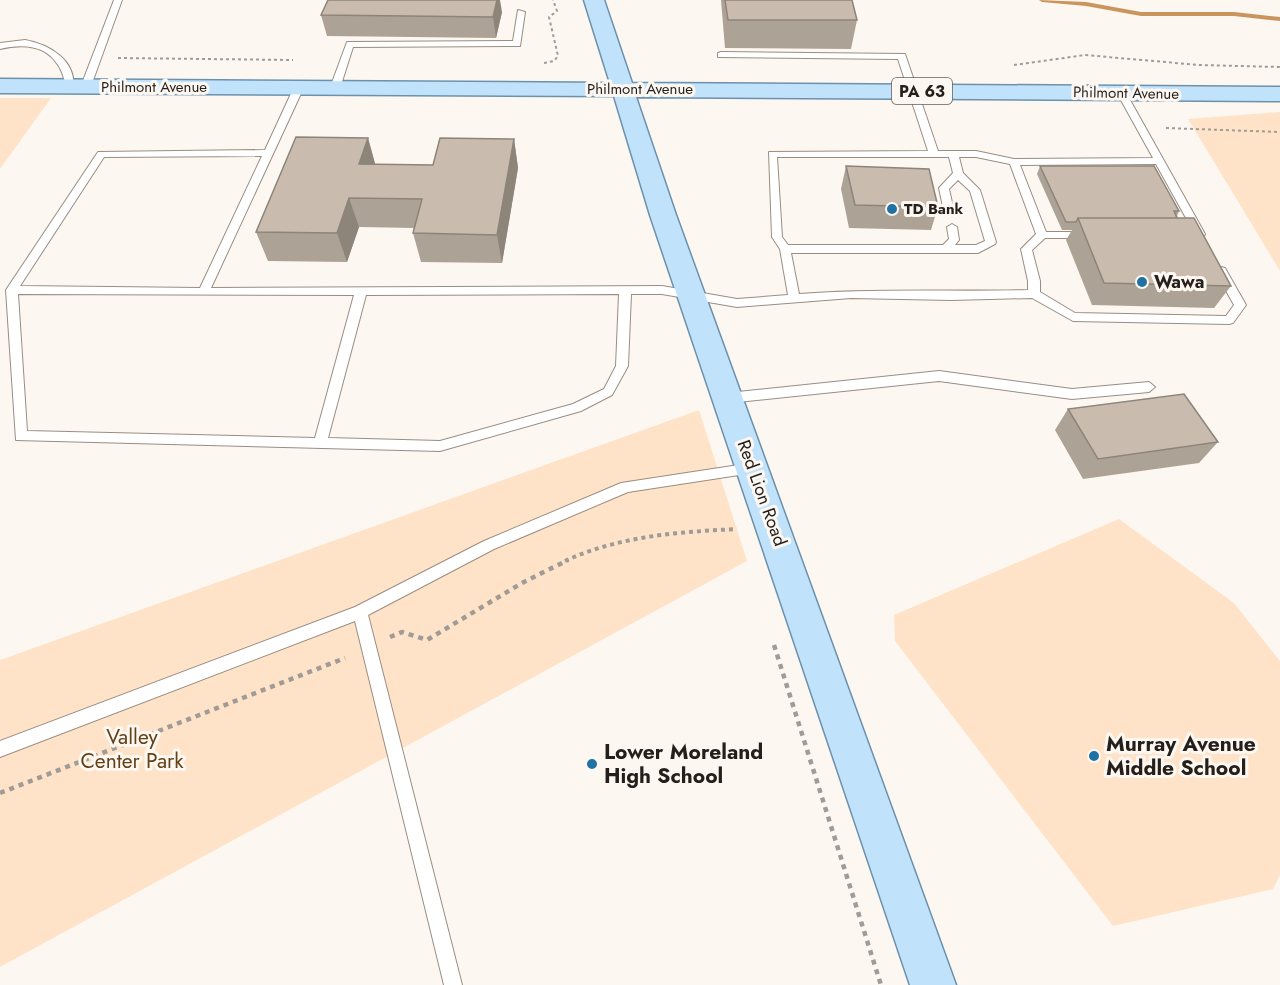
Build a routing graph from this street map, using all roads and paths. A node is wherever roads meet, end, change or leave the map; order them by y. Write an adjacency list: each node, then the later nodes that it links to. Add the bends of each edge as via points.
1 (118, 0): 11 (lane)
2 (553, 0): 4 (path)
3 (594, 0): 14 (main road, Red Lion Road)
4 (554, 5)
5 (521, 12): 13 (lane, via 517,44 350,44)
6 (0, 46): 11 (lane, via 22,43 49,50)
7 (722, 55): 15 (lane, via 902,56)
8 (1005, 66): 9 (path, via 1085,55)
9 (1280, 67)
10 (0, 86): 11 (main road, Philmont Avenue)
11 (78, 86): 12 (main road, Philmont Avenue)
12 (299, 87): 13 (main road, Philmont Avenue); 20 (lane)
13 (335, 88): 14 (main road, Philmont Avenue)
14 (621, 88): 15 (main road, Philmont Avenue / PA 63); 37 (main road, Red Lion Road)
15 (913, 91): 16 (main road, Philmont Avenue / PA 63); 21 (lane)
16 (1122, 93): 17 (main road, Philmont Avenue / PA 63); 23 (lane)
17 (1280, 94)
18 (1162, 128): 19 (path)
19 (1280, 132)
20 (268, 153): 32 (lane, via 101,154); 34 (lane)
21 (934, 154): 22 (lane); 30 (lane, via 772,154 777,237)
22 (953, 154): 24 (lane); 25 (lane)
23 (1160, 161): 24 (lane); 36 (lane, via 1240,305 1229,320 1073,317)
24 (1014, 162): 28 (lane)
25 (958, 174): 26 (lane, via 944,188); 31 (lane, via 975,190 991,242 978,249)
26 (948, 207)
27 (952, 227): 31 (lane, via 954,240)
28 (1042, 235): 29 (lane); 36 (lane, via 1026,249)
29 (1099, 235)
30 (785, 249): 31 (lane); 38 (lane)
31 (946, 249)
32 (12, 290): 34 (lane); 41 (lane, via 21,436)
33 (625, 291): 35 (lane); 37 (lane, via 662,291); 41 (lane, via 622,366 608,392 577,408 440,446)
34 (204, 292): 35 (lane)
35 (361, 292): 41 (lane)
36 (1034, 294): 38 (lane)
37 (692, 297): 38 (lane, via 737,303); 40 (main road, Red Lion Road)
38 (794, 297)
39 (1149, 387): 40 (lane, via 1072,394 939,376)
40 (728, 398): 42 (main road, Red Lion Road)
41 (320, 443)
42 (752, 468): 45 (lane, via 627,487 489,545); 50 (main road, Red Lion Road)
43 (734, 519): 44 (path)
44 (740, 540)
45 (360, 612): 47 (lane); 48 (lane)
46 (772, 639): 49 (path)
47 (0, 748)
48 (453, 985)
49 (881, 985)
50 (933, 985)

